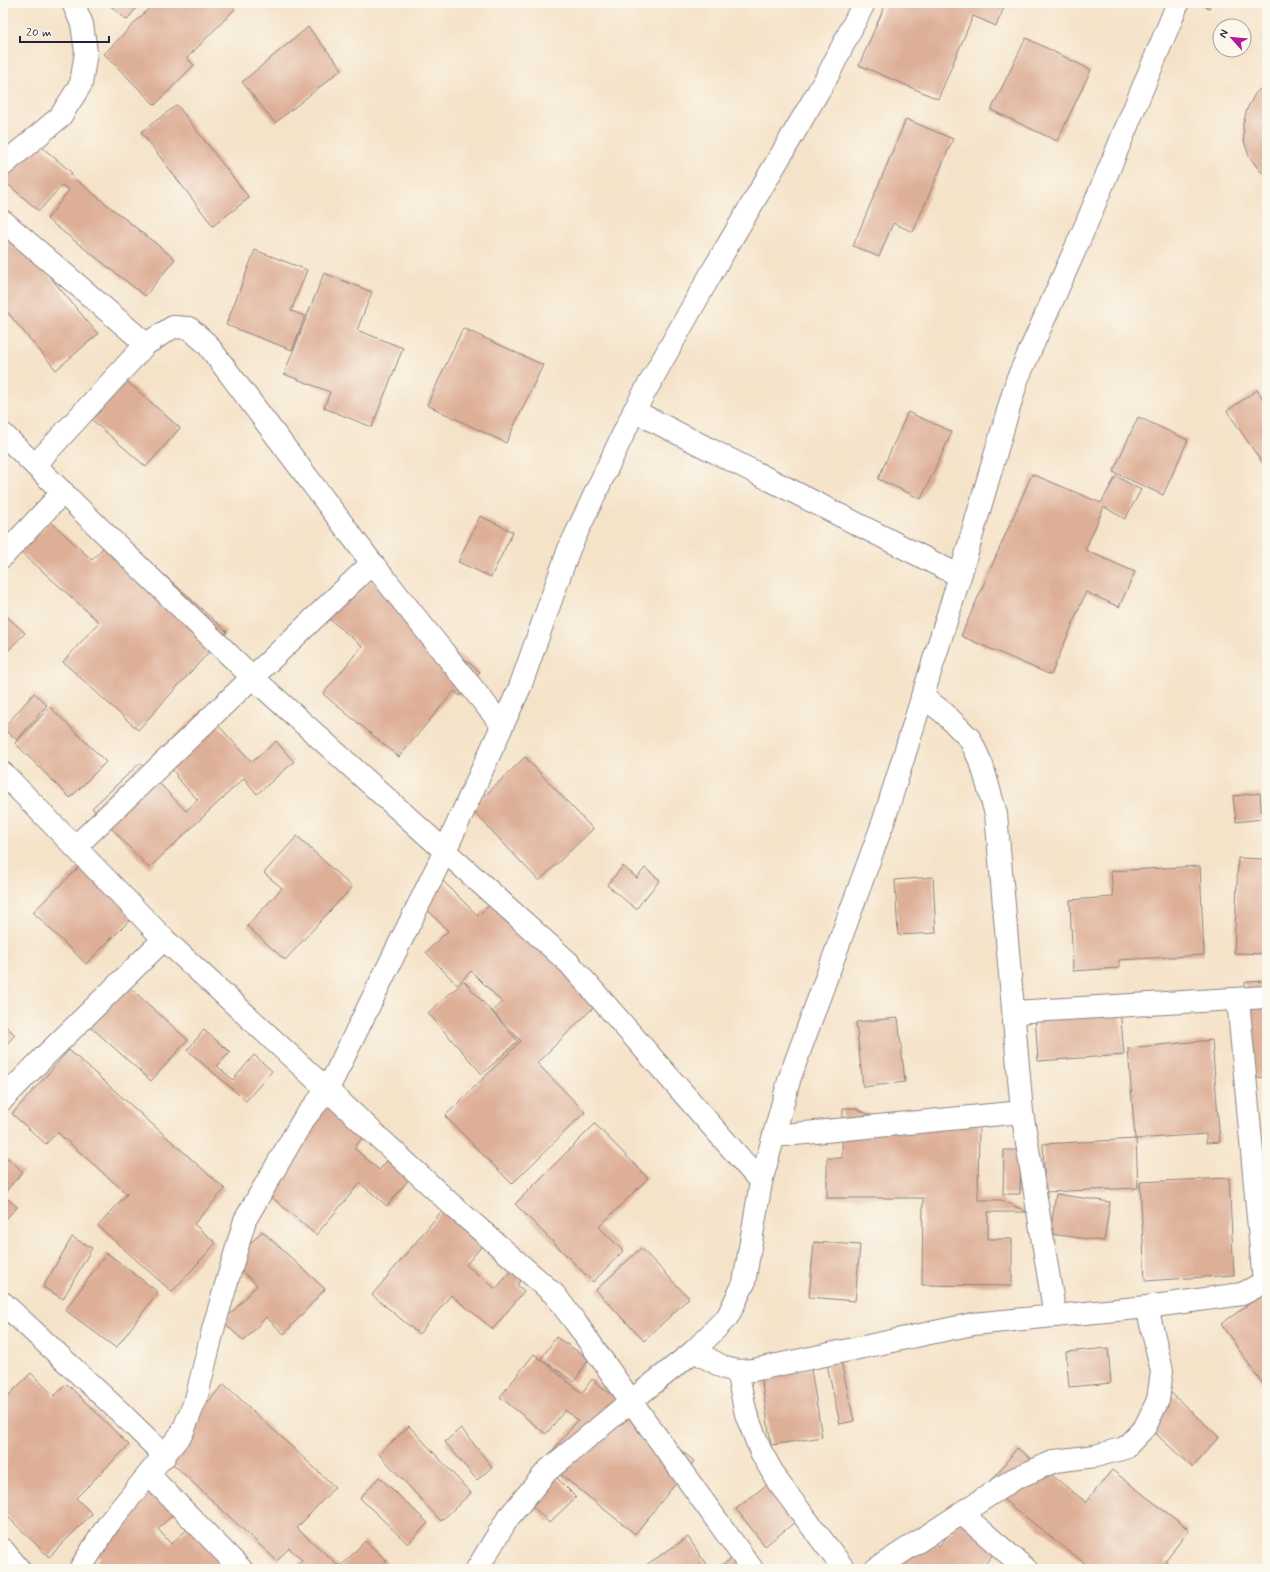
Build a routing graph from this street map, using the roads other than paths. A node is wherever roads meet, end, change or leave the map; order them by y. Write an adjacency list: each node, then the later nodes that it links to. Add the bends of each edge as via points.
1 (73, 3): 4 (street, via 82,24 86,52 81,84 60,117)
2 (864, 3): 7 (street, via 828,75)
3 (1178, 3): 13 (street, via 1085,227 1017,380)
4 (3, 165)
5 (3, 220): 6 (street)
6 (146, 344): 9 (street); 12 (street, via 173,327 189,328 207,344)
7 (634, 411): 13 (street); 16 (street, via 569,549 520,687)
8 (3, 434): 9 (street)
9 (35, 466): 10 (street)
10 (63, 492): 11 (street); 14 (street)
11 (3, 556)
12 (372, 563): 14 (street); 16 (street)
13 (960, 576): 15 (street)
14 (252, 677): 18 (street); 19 (street)
15 (922, 696): 23 (street, via 944,713 970,739 982,765 996,814); 27 (street, via 884,820 790,1077)
16 (502, 725): 19 (street)
17 (3, 773): 18 (street)
18 (75, 847): 20 (street)
19 (445, 851): 24 (street); 28 (street, via 569,963)
20 (164, 939): 24 (street); 25 (street)
21 (1267, 997): 22 (street)
22 (1238, 999): 23 (street); 29 (street)
23 (1014, 1012): 26 (street)
24 (328, 1089): 35 (street, via 453,1206 554,1294); 36 (street, via 303,1120 245,1220 196,1399 182,1433)
25 (3, 1099)
26 (1022, 1112): 27 (street); 32 (street)
27 (774, 1136): 28 (street)
28 (761, 1182): 33 (street, via 744,1283 728,1316)
29 (1266, 1282): 31 (street, via 1242,1294)
30 (3, 1303): 36 (street)
31 (1147, 1307): 32 (street); 38 (street, via 1162,1371 1158,1400 1145,1427 1125,1448 1055,1462 1014,1479)
32 (1055, 1316): 34 (street, via 973,1324 753,1370)
33 (694, 1351): 34 (street, via 725,1368); 35 (street)
34 (737, 1371): 45 (street, via 746,1414 761,1452 778,1482)
35 (631, 1401): 43 (street, via 547,1472 508,1518); 44 (street)
36 (165, 1456): 37 (street)
37 (149, 1475): 41 (street, via 109,1523); 42 (street)
38 (961, 1514): 46 (street); 47 (street)
39 (3, 1550): 40 (street)
40 (19, 1569)
41 (80, 1569)
42 (241, 1569)
43 (477, 1569)
44 (752, 1569)
45 (844, 1569)
46 (876, 1569)
47 (1026, 1569)

